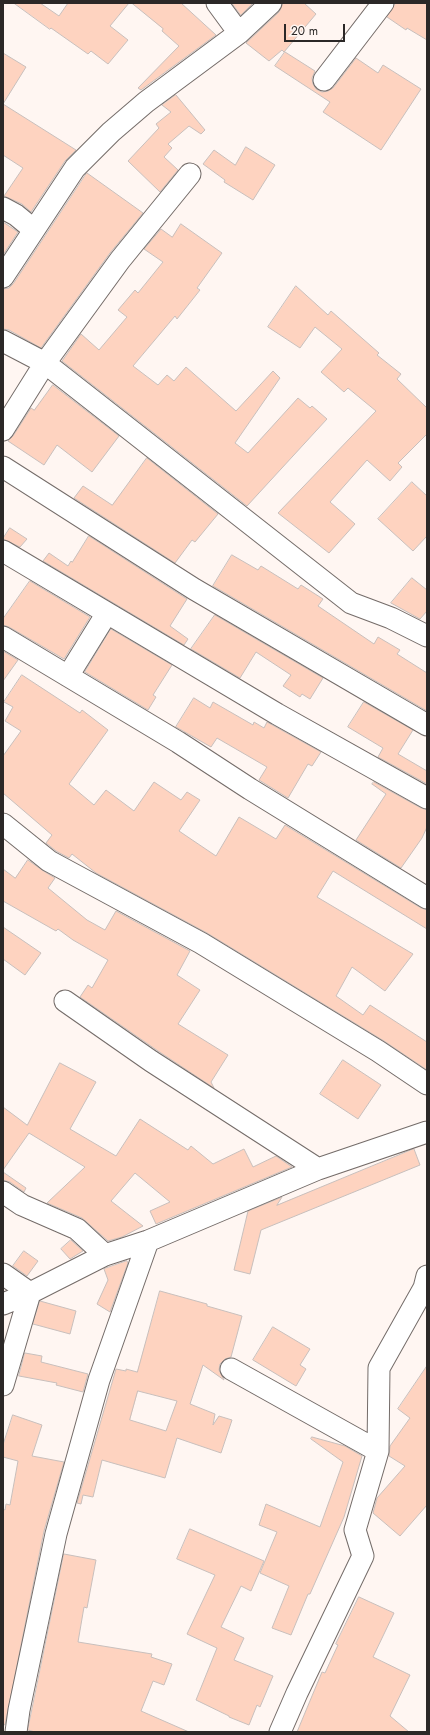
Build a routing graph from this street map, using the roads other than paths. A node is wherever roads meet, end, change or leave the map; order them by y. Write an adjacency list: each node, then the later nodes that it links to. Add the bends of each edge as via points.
1 (217, 3): 4 (street)
2 (271, 3): 4 (street)
3 (383, 3): 5 (street)
4 (239, 33): 8 (street, via 146,102 111,132 75,168)
5 (324, 80)
6 (190, 174): 11 (street, via 120,260)
7 (3, 208): 8 (street)
8 (33, 230): 9 (street)
9 (3, 277)
10 (3, 341): 11 (street)
11 (45, 363): 12 (street); 16 (street, via 351,603 391,618)
12 (3, 430)
13 (3, 467): 19 (street, via 194,589)
14 (3, 551): 15 (street)
15 (107, 613): 18 (street); 20 (street, via 277,714)
16 (427, 636)
17 (3, 637): 18 (street)
18 (68, 676): 22 (street)
19 (427, 725)
20 (427, 798)
21 (3, 824): 24 (street, via 50,861 201,943 378,1051)
22 (427, 898)
23 (65, 1001): 26 (street, via 151,1061)
24 (427, 1084)
25 (427, 1132): 26 (street)
26 (318, 1169): 28 (street)
27 (3, 1192): 29 (street, via 22,1205 77,1230)
28 (148, 1241): 29 (street); 37 (street, via 99,1380 56,1534)
29 (105, 1255): 32 (street)
30 (3, 1274): 32 (street)
31 (427, 1276): 36 (street, via 424,1288 379,1368)
32 (30, 1293): 33 (street); 35 (street)
33 (3, 1304)
34 (231, 1369): 36 (street)
35 (3, 1385)
36 (378, 1451): 38 (street, via 355,1530 363,1556)
37 (16, 1732)
38 (280, 1732)

